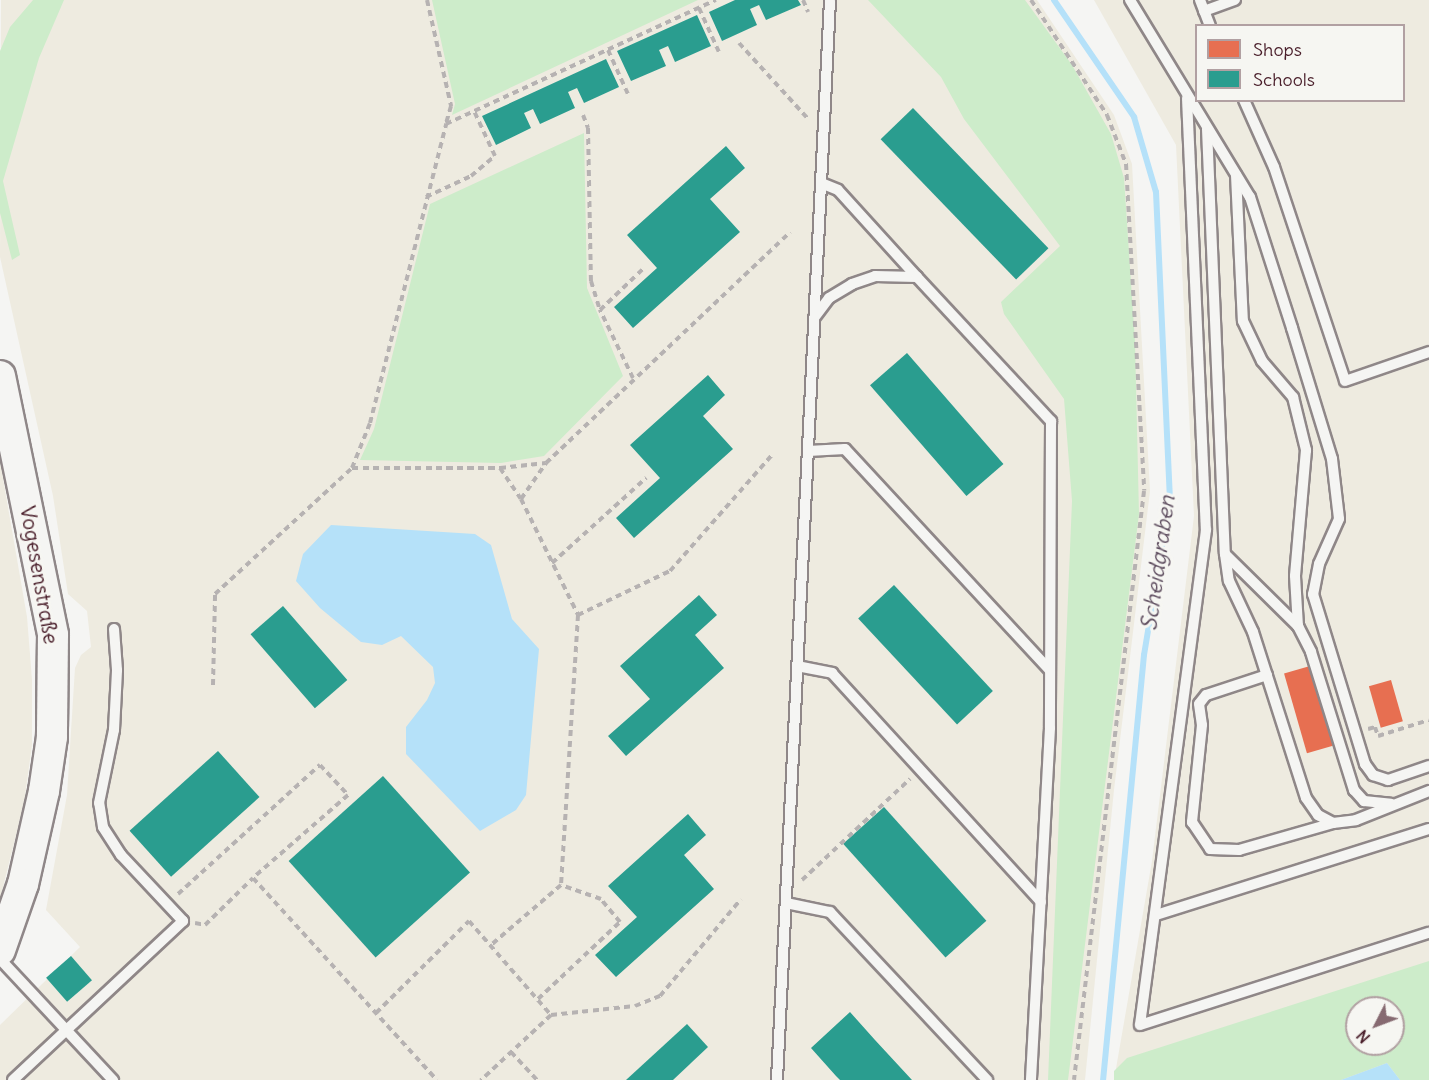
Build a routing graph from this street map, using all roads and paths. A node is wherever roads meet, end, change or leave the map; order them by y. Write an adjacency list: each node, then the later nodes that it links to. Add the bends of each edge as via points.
1 (427, 0): 20 (path, via 451,106)
2 (716, 0): 9 (path)
3 (803, 0): 10 (path)
4 (830, 0): 22 (lane)
5 (1031, 0): 83 (path, via 1107,115 1126,164 1144,491)
6 (1130, 0): 16 (lane)
7 (1235, 0): 8 (lane)
8 (1202, 5): 11 (lane)
9 (699, 8): 13 (path); 14 (path)
10 (808, 12)
11 (1209, 24)
12 (739, 43): 22 (path)
13 (608, 50): 15 (path); 18 (path)
14 (719, 52)
15 (628, 94)
16 (1187, 98): 21 (lane); 64 (lane, via 1206,530)
17 (1245, 102): 31 (lane, via 1274,166 1345,381)
18 (474, 111): 20 (path); 25 (path, via 495,156 471,176)
19 (583, 115): 29 (path, via 588,128 591,281)
20 (446, 124): 25 (path)
21 (1207, 128): 23 (lane); 41 (lane)
22 (823, 136): 24 (lane)
23 (1236, 172): 44 (lane, via 1243,321 1262,362 1293,397 1306,450 1295,576); 51 (lane, via 1250,197 1332,459 1339,519 1319,564 1313,594)
24 (821, 183): 28 (lane, via 838,190); 30 (lane)
25 (426, 197): 37 (path, via 370,423)
26 (790, 232): 33 (path)
27 (645, 267): 29 (path)
28 (917, 277): 30 (lane, via 874,276 852,284 829,298); 47 (lane, via 1051,421)
29 (600, 310): 33 (path)
30 (814, 318): 34 (lane)
31 (1429, 352)
32 (0, 375): 68 (street, Vogesenstraße, via 53,635 52,737 44,791 23,884)
33 (633, 378): 36 (path)
34 (808, 451): 46 (lane); 47 (lane, via 845,449)
35 (772, 455): 43 (path, via 670,571)
36 (546, 463): 38 (path); 40 (path)
37 (352, 468): 38 (path); 49 (path, via 215,594)
38 (500, 468): 40 (path)
39 (646, 478): 42 (path)
40 (521, 499): 42 (path)
41 (1225, 554): 44 (lane); 48 (lane, via 1229,581 1253,632)
42 (552, 563): 43 (path)
43 (578, 615): 59 (path)
44 (1298, 626): 55 (lane, via 1311,652 1354,790 1364,801)
45 (114, 629): 63 (lane, via 114,730 99,803 103,827 121,855)
46 (797, 666): 53 (lane, via 832,673); 62 (lane)
47 (1050, 670): 61 (lane)
48 (1267, 675): 56 (lane, via 1306,798 1318,815); 56 (lane, via 1206,695 1199,704 1202,725 1191,822 1210,849 1239,850)
49 (213, 685)
50 (1429, 720): 51 (path, via 1378,736 1375,727)
51 (1355, 734): 52 (lane, via 1373,776 1388,780)
52 (1429, 766)
53 (920, 770): 61 (lane); 62 (path, via 808,873)
54 (1429, 791): 55 (lane)
55 (1391, 804): 56 (lane, via 1356,820)
56 (1333, 823)
57 (1429, 829): 64 (lane)
58 (253, 878): 63 (path, via 348,795 320,765); 65 (path, via 205,925); 71 (path)
59 (561, 885): 67 (path); 70 (path, via 601,899 620,922)
60 (741, 899): 72 (path, via 660,996 635,1006)
61 (1041, 902): 82 (lane)
62 (786, 903): 80 (lane); 81 (lane, via 830,912)
63 (167, 904): 65 (lane)
64 (1156, 915): 66 (lane, via 1140,1025)
65 (183, 921): 73 (lane)
66 (1429, 933)
67 (491, 945): 70 (path); 71 (path, via 469,921)
68 (0, 950)
69 (0, 959): 73 (lane)
70 (538, 999): 72 (path)
71 (376, 1013): 77 (path)
72 (551, 1015): 74 (path)
73 (68, 1029): 75 (lane); 76 (lane)
74 (511, 1052): 78 (path); 79 (path)
75 (13, 1080)
76 (113, 1080)
77 (437, 1080)
78 (481, 1080)
79 (537, 1080)
80 (777, 1080)
81 (987, 1080)
82 (1031, 1080)
83 (1074, 1080)

